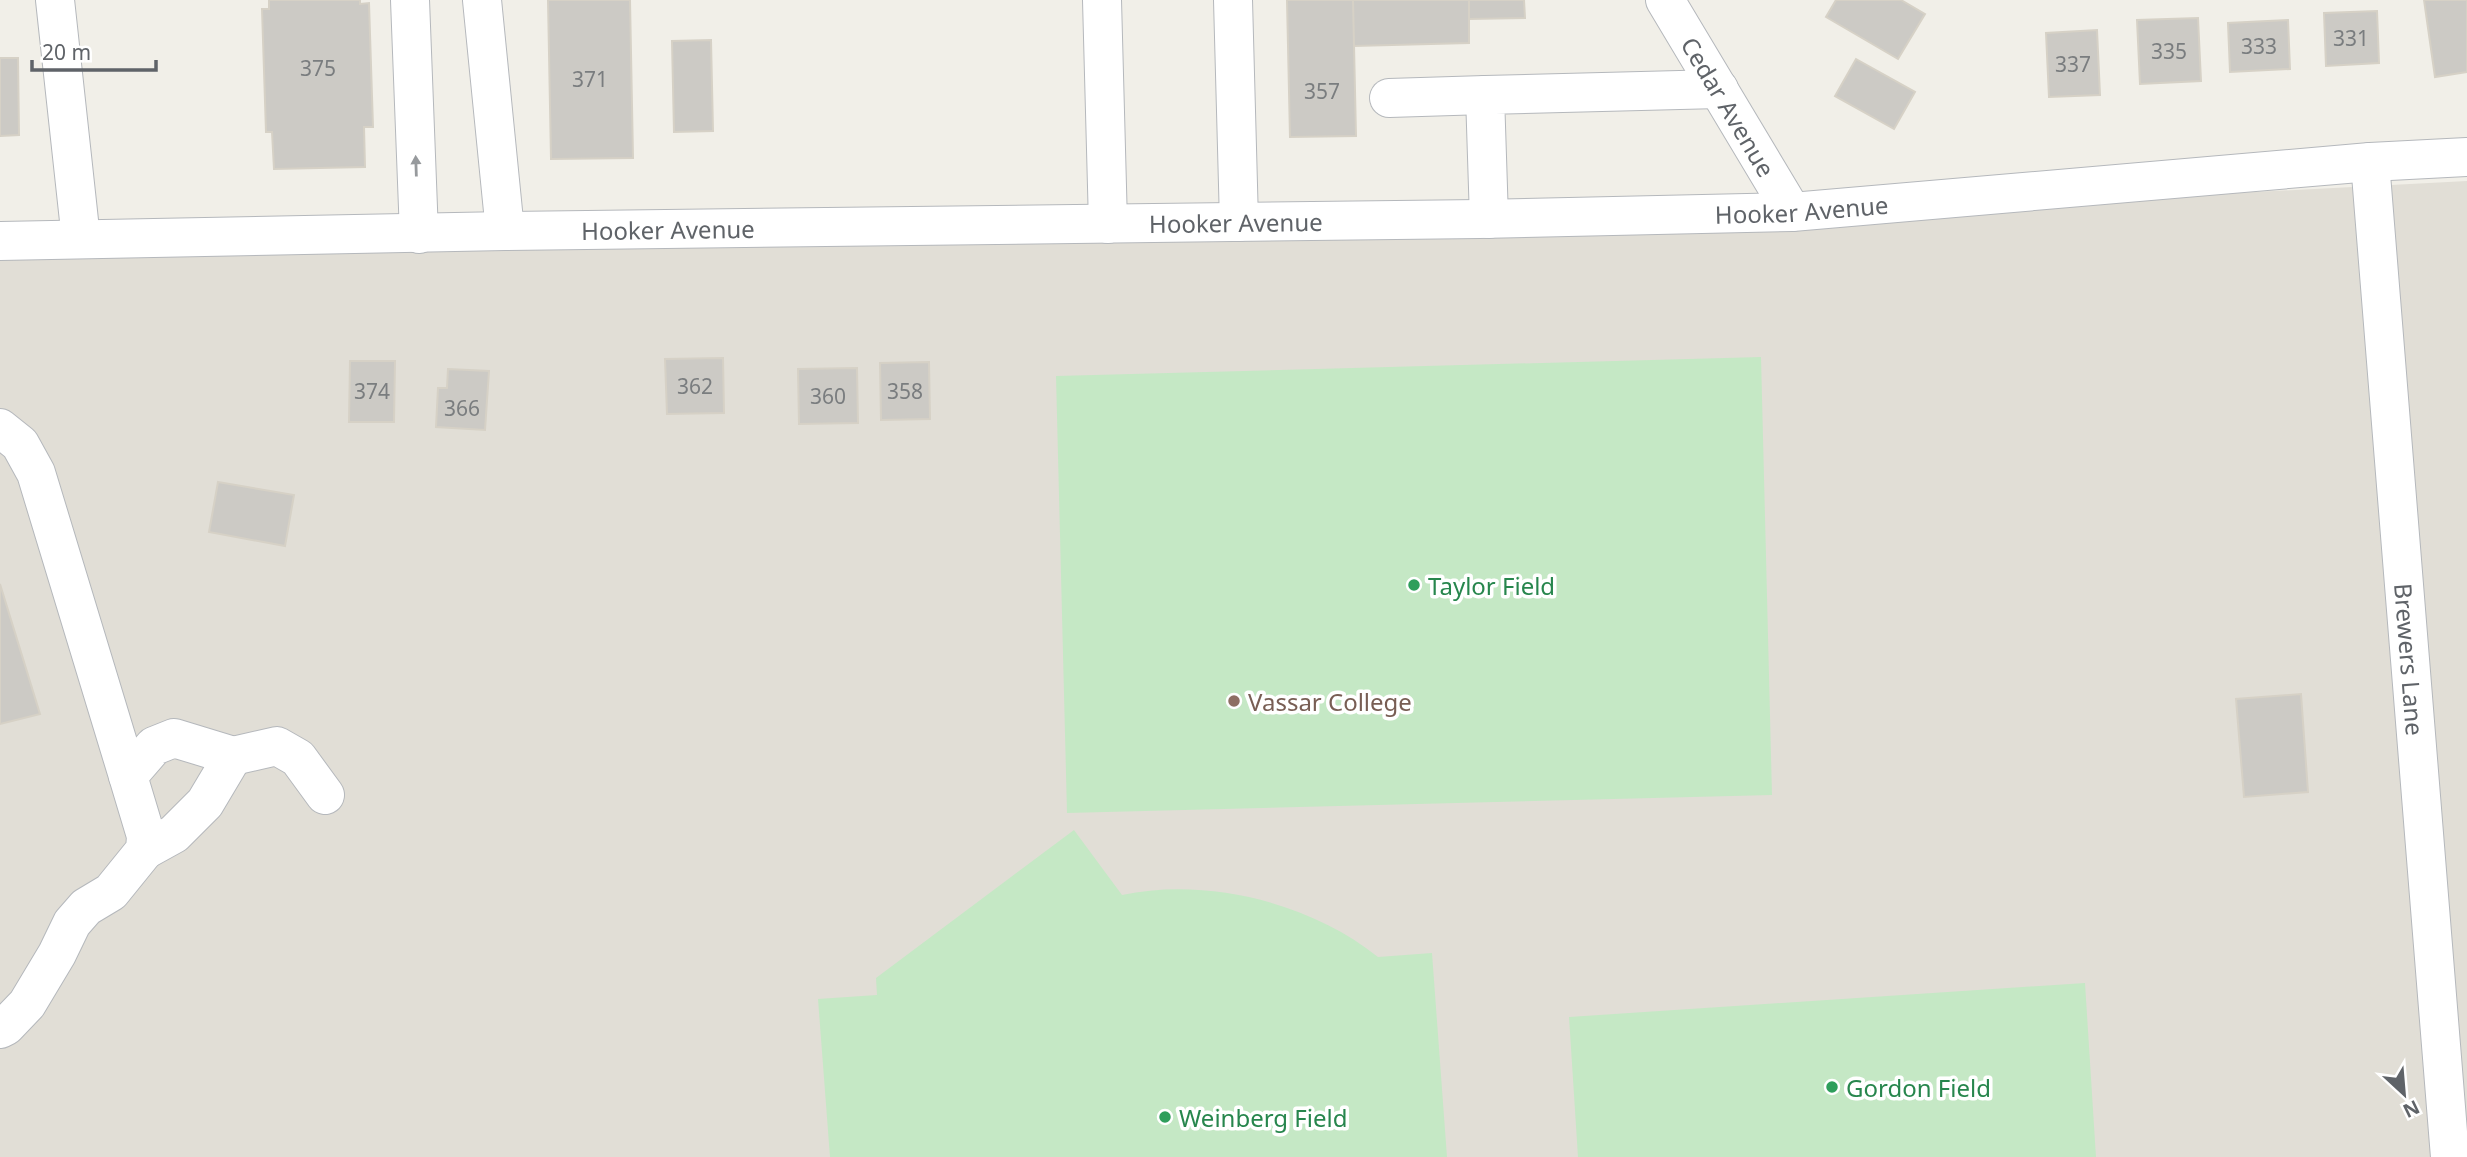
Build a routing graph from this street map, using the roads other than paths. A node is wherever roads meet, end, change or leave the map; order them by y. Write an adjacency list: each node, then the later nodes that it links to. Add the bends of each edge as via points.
1 (55, 0): 18 (street)
2 (410, 0): 17 (street, one-way to 2)
3 (482, 0): 16 (street)
4 (1102, 0): 15 (street)
5 (1233, 0): 14 (street)
6 (1665, 0): 7 (street, Cedar Avenue)
7 (1719, 89): 8 (street); 12 (street, Cedar Avenue)
8 (1485, 95): 9 (street); 13 (street)
9 (1389, 98)
10 (2467, 157): 11 (street, Hooker Avenue)
11 (2370, 162): 12 (street, Hooker Avenue); 26 (street, Brewers Lane)
12 (1792, 212): 13 (street, Hooker Avenue)
13 (1489, 219): 14 (street, Hooker Avenue)
14 (1239, 222): 15 (street, Hooker Avenue)
15 (1108, 224): 16 (street, Hooker Avenue)
16 (505, 231): 17 (street, Hooker Avenue)
17 (419, 234): 18 (street, Hooker Avenue)
18 (81, 239): 19 (street, Hooker Avenue)
19 (0, 241)
20 (0, 428): 22 (street, via 20,444 36,473)
21 (233, 756): 22 (street, via 174,738 154,746); 23 (street, via 276,746 298,758); 24 (street, via 205,803 174,834)
22 (128, 776): 24 (street, via 146,836)
23 (325, 795)
24 (145, 850): 25 (street, via 111,892 86,907 72,923 27,1004)
25 (0, 1029)
26 (2450, 1157)

